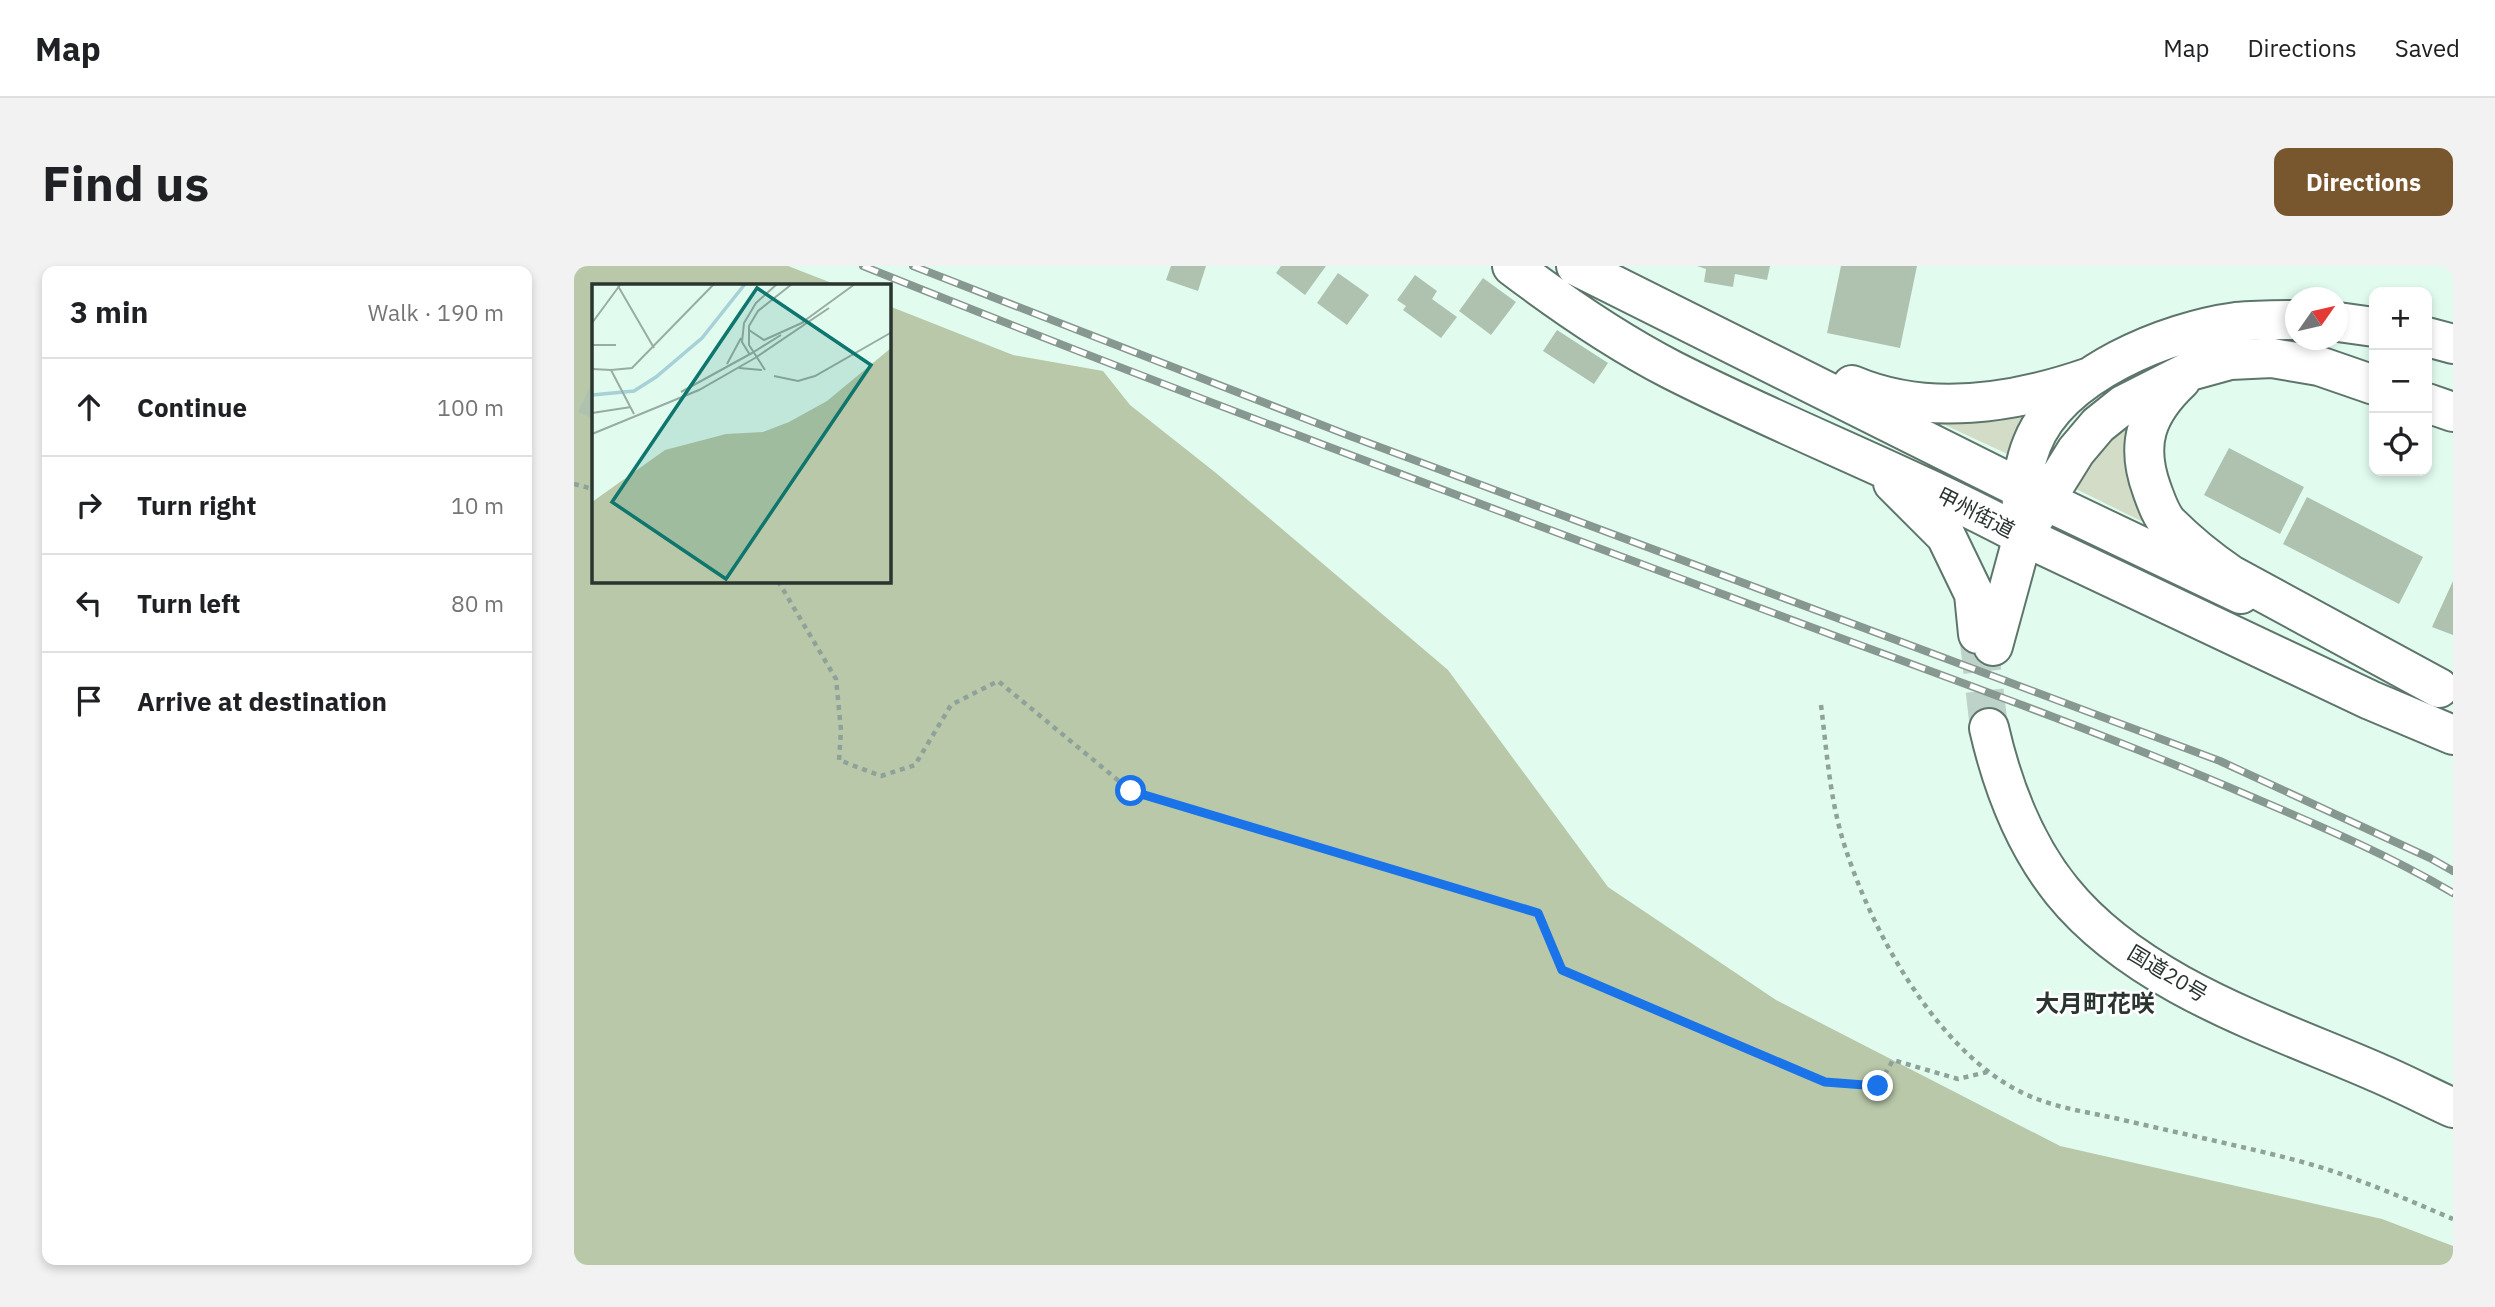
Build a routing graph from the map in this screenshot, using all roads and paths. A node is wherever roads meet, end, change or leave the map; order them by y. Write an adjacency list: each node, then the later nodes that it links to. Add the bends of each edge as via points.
1 (1511, 266): 14 (main road, 甲州街道, via 1603,330 1671,370)
2 (1576, 266): 3 (main road, 甲州街道)
3 (1677, 318): 10 (main road, via 1871,394 1914,402 2012,399); 17 (main road, 甲州街道)
4 (2285, 320): 10 (main road, via 2236,322 2187,333 2141,350)
5 (2348, 323): 6 (main road)
6 (2369, 326)
7 (2432, 338): 8 (main road)
8 (2453, 344)
9 (2190, 371): 11 (main road, via 2230,360 2272,358 2319,366); 17 (main road, via 2151,387 2098,425); 20 (main road, via 2166,394 2151,417 2143,442 2144,468 2167,522 2231,575)
10 (2090, 377): 17 (main road, via 2049,416 2032,443)
11 (2369, 383)
12 (2432, 405): 13 (main road)
13 (2453, 412)
14 (1862, 457): 18 (main road, 甲州街道); 18 (main road, via 1907,494 1946,536 1974,594 1986,640)
15 (574, 484): 16 (path)
16 (592, 489)
17 (2032, 494): 18 (main road); 20 (main road, 甲州街道)
18 (2023, 536): 23 (main road, 甲州街道)
19 (779, 583): 24 (path, via 836,679 839,760 881,776 915,765 951,705 998,681 1131,791 1538,913 1562,970 1825,1082 1878,1086 1894,1060 1958,1079)
20 (2446, 690)
21 (1821, 705): 24 (path, via 1831,789 1845,849 1861,890 1889,950 1924,1001)
22 (1989, 728): 25 (main road, 国道20号, via 2006,789 2040,857 2063,892 2107,935 2162,974 2255,1022)
23 (2453, 735)
24 (1987, 1072): 26 (path, via 2036,1099 2296,1160)
25 (2453, 1108)
26 (2453, 1219)

